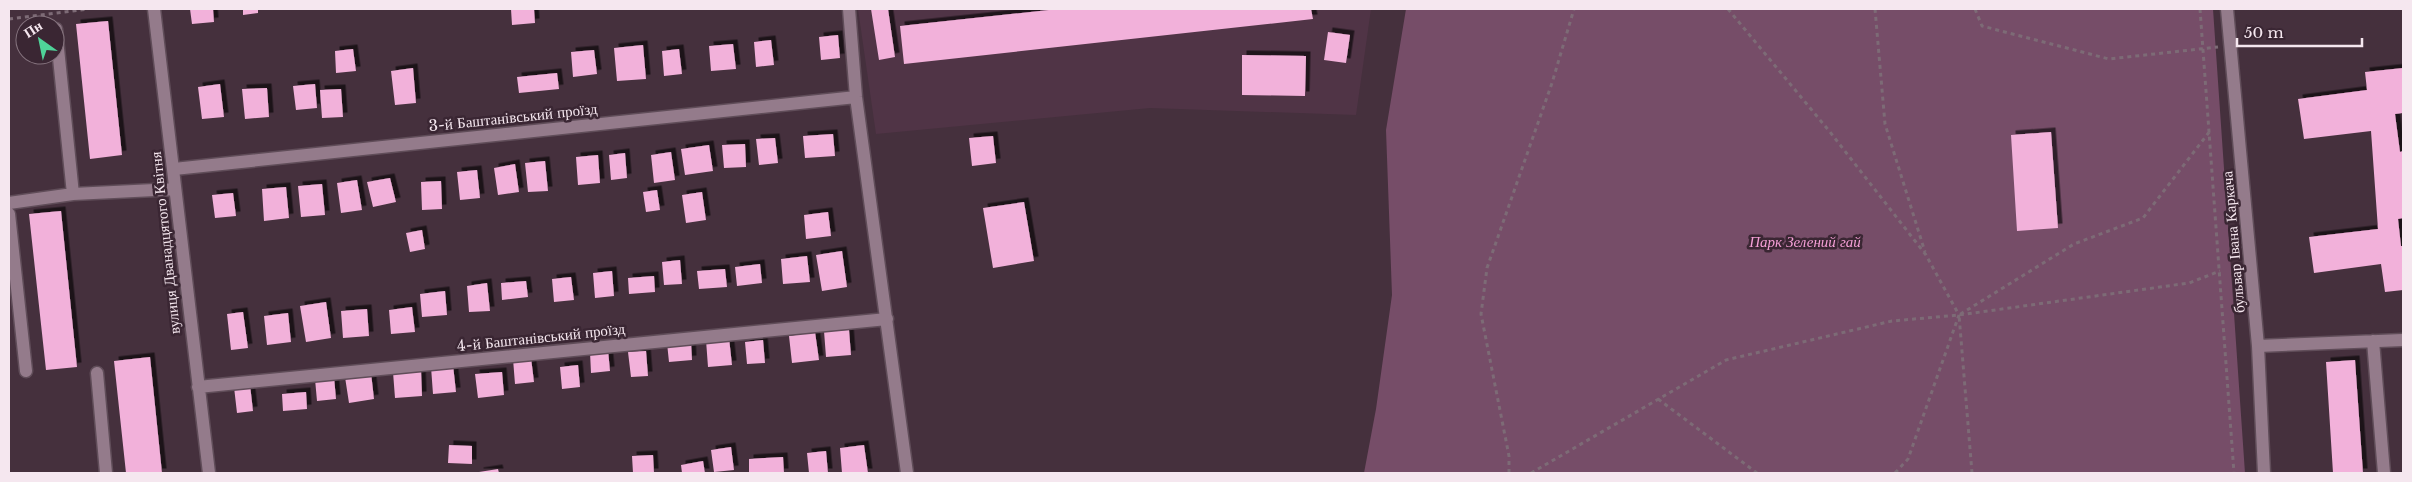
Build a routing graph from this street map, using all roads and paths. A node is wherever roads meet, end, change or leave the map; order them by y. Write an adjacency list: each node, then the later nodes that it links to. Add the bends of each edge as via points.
1 (88, 9): 10 (path)
2 (154, 9): 16 (street, вулиця Дванадцятого Квітня)
3 (849, 9): 14 (street)
4 (1574, 9): 35 (path, via 1487,268 1483,296 1481,314 1509,456)
5 (1728, 9): 21 (path)
6 (1875, 9): 21 (path, via 1885,124)
7 (1975, 9): 12 (path, via 1982,26 2109,59)
8 (2200, 9): 12 (path)
9 (2227, 9): 11 (street, бульвар Івана Каркача)
10 (9, 19)
11 (2231, 46): 12 (path); 27 (street, бульвар Івана Каркача)
12 (2203, 48): 15 (path)
13 (60, 65): 18 (street)
14 (856, 97): 16 (street, 3-й Баштанівський проїзд); 24 (street)
15 (2210, 131): 22 (path); 23 (path, via 2143,218 2074,244)
16 (174, 169): 17 (street, вулиця Дванадцятого Квітня)
17 (175, 189): 18 (street); 30 (street, вулиця Дванадцятого Квітня)
18 (73, 194): 19 (street)
19 (9, 202)
20 (9, 214): 28 (street)
21 (1926, 255): 23 (path)
22 (2220, 271): 23 (path, via 2189,283); 40 (path)
23 (1959, 315): 31 (path, via 1892,321 1726,360); 38 (path, via 1908,459); 39 (path)
24 (887, 319): 30 (street, 4-й Баштанівський проїзд); 34 (street)
25 (2403, 340): 26 (street)
26 (2373, 341): 27 (street); 42 (street)
27 (2258, 346): 41 (street, бульвар Івана Каркача)
28 (26, 371)
29 (97, 373): 32 (street)
30 (198, 387): 33 (street, вулиця Дванадцятого Квітня)
31 (1658, 399): 36 (path); 37 (path)
32 (106, 473)
33 (209, 473)
34 (908, 473)
35 (1509, 473)
36 (1531, 473)
37 (1757, 473)
38 (1895, 473)
39 (1972, 473)
40 (2234, 473)
41 (2264, 473)
42 (2384, 473)

